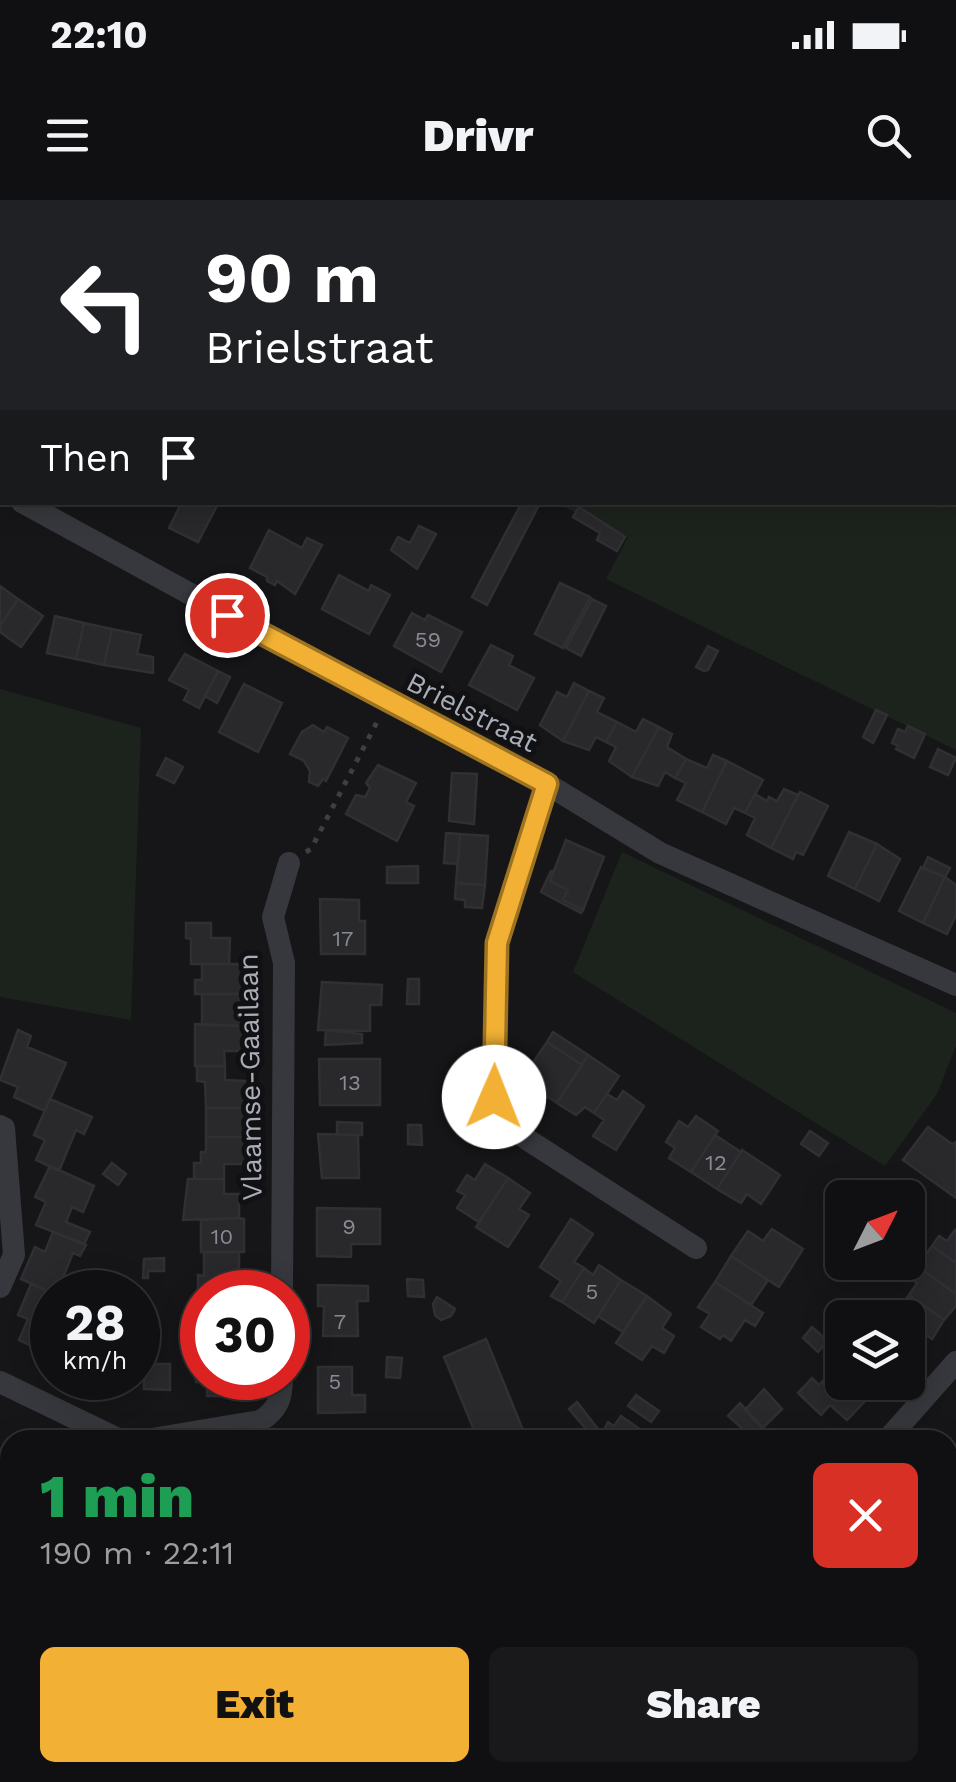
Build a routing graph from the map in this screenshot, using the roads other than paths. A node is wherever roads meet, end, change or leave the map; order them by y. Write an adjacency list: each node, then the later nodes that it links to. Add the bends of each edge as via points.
1 (27, 505): 2 (street, Brielstraat)
2 (547, 784): 4 (street, Brielstraat, via 660,854); 6 (street, via 497,943 494,1097 507,1123 528,1140)
3 (289, 863): 7 (street, Vlaamse-Gaailaan, via 273,917 284,963)
4 (956, 985)
5 (0, 1126): 8 (street, via 14,1255)
6 (696, 1248)
7 (282, 1270)
8 (0, 1288)
9 (956, 1362): 14 (street)
10 (0, 1382): 12 (street)
11 (280, 1400): 13 (street, via 260,1421)
12 (99, 1430)
13 (206, 1430)
14 (896, 1430)

